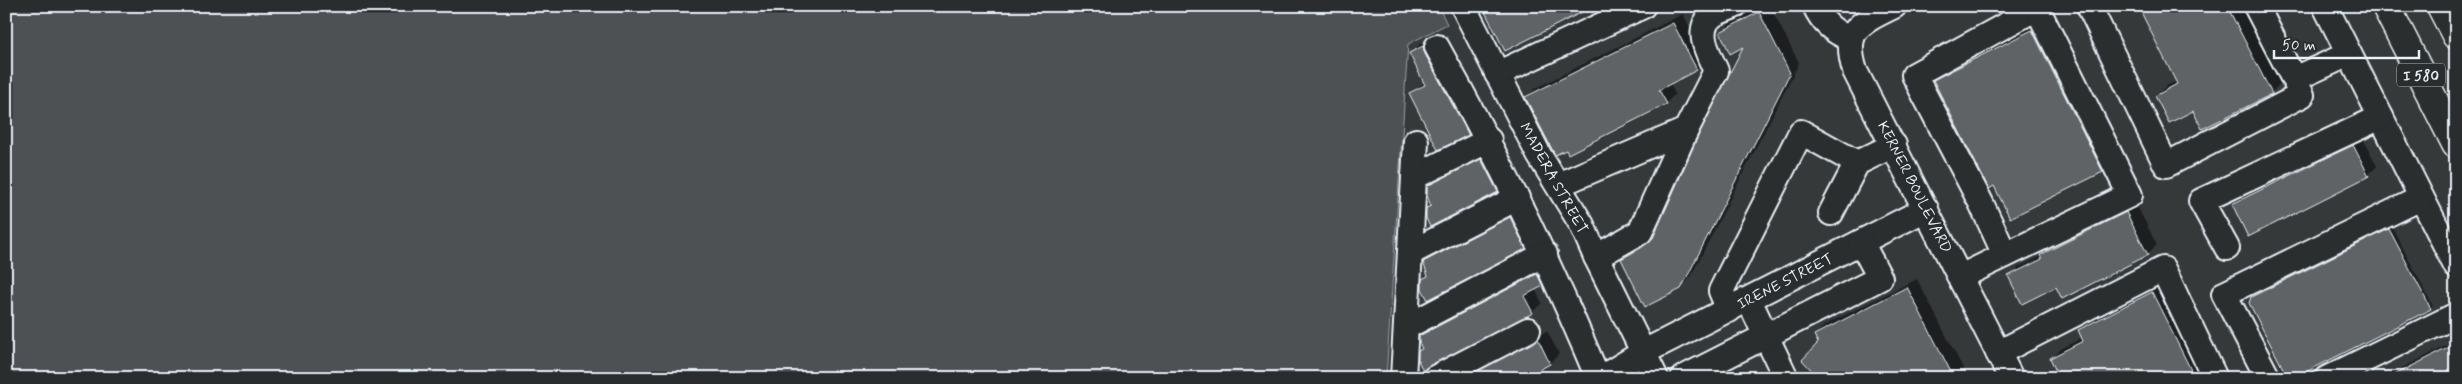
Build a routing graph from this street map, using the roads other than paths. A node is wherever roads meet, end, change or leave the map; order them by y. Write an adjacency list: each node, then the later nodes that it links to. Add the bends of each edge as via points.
1 (1463, 6): 16 (street, MADERA STREET)
2 (1643, 6): 16 (street)
3 (1734, 6): 19 (street, via 1711,16 1704,30 1703,43 1716,71)
4 (1815, 6): 13 (street, via 1828,26)
5 (1894, 6): 13 (street, via 1860,24)
6 (2089, 6): 17 (street, via 2166,165 2302,95)
7 (2256, 6): 17 (street)
8 (2325, 6): 15 (street)
9 (2386, 6): 22 (highway, I 580)
10 (2441, 6): 12 (highway)
11 (2036, 7): 35 (street, via 1914,75); 35 (street, via 2130,195)
12 (2456, 35)
13 (1850, 39): 23 (street, KERNER BOULEVARD, via 1856,70)
14 (1437, 47): 20 (street)
15 (2349, 54): 17 (street); 18 (street)
16 (1497, 74): 26 (street, MADERA STREET)
17 (2294, 79)
18 (2381, 117): 28 (street); 32 (street, via 2201,201)
19 (1686, 130): 26 (street); 36 (street, via 1640,232)
20 (1489, 140): 25 (street); 27 (street)
21 (1416, 141): 25 (street)
22 (2456, 144)
23 (1894, 145): 24 (street); 29 (street, KERNER BOULEVARD)
24 (1857, 163): 30 (street); 39 (street, via 1801,132 1721,291)
25 (1414, 177): 33 (street)
26 (1558, 185): 36 (street, MADERA STREET, via 1582,224)
27 (1517, 198): 33 (street); 34 (street)
28 (2421, 198): 37 (street); 54 (street, via 2224,294)
29 (1926, 209): 31 (street, IRENE STREET); 38 (street, KERNER BOULEVARD)
30 (1831, 213)
31 (1862, 242): 39 (street, IRENE STREET); 43 (street, via 1880,278)
32 (2227, 248)
33 (1410, 253): 41 (street)
34 (1545, 254): 41 (street); 48 (street)
35 (2005, 255): 38 (street)
36 (1596, 258): 44 (street, MADERA STREET)
37 (2456, 266)
38 (1960, 277): 45 (street, KERNER BOULEVARD)
39 (1739, 305): 43 (street); 44 (street, IRENE STREET)
40 (2456, 315): 55 (street)
41 (1406, 327): 46 (street)
42 (1528, 330): 47 (street)
43 (1766, 336): 50 (street); 51 (street)
44 (1644, 352): 48 (street, IRENE STREET); 49 (street, MADERA STREET)
45 (1998, 353): 52 (street, KERNER BOULEVARD); 53 (street, via 2163,269)
46 (1403, 378)
47 (1435, 378)
48 (1599, 378)
49 (1656, 378)
50 (1683, 378)
51 (1786, 378)
52 (2011, 378)
53 (2215, 378)
54 (2268, 378)
55 (2328, 378)

